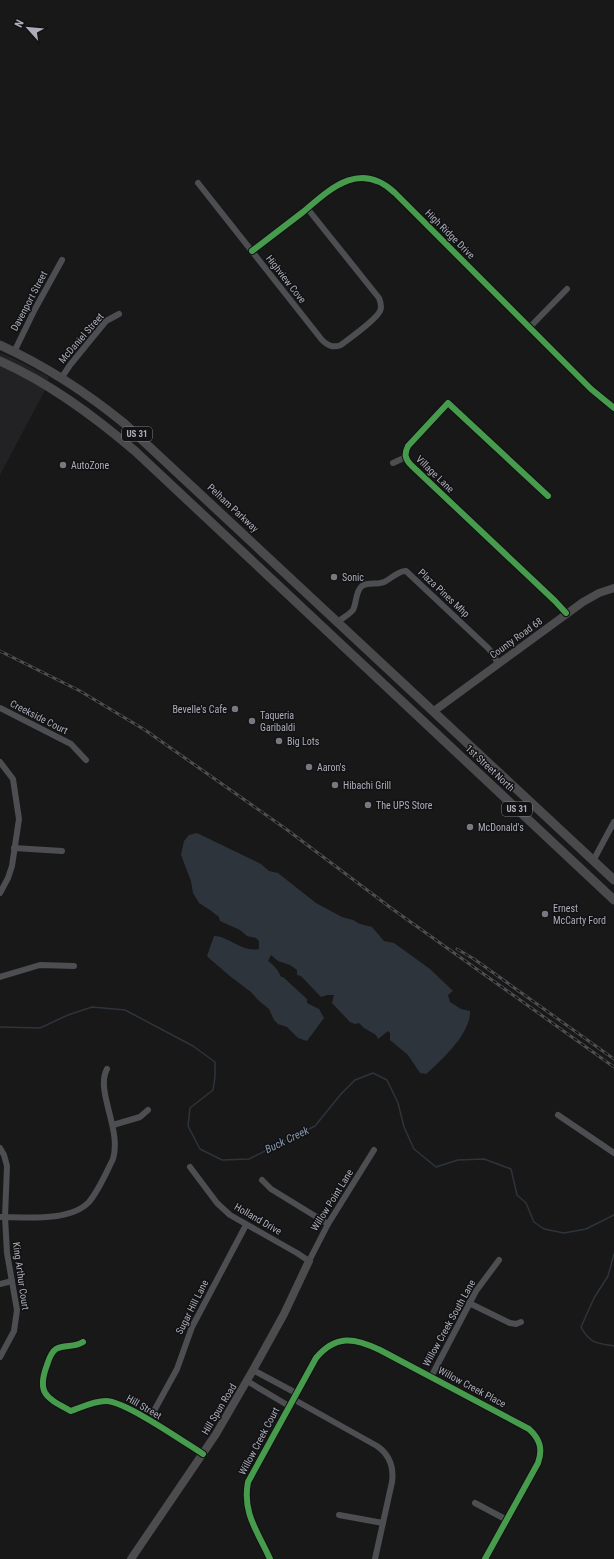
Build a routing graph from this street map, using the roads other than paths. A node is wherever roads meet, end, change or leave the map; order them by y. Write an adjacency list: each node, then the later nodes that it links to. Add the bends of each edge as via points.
1 (198, 183): 3 (street, Highview Cove)
2 (307, 208): 3 (street, High Ridge Drive); 3 (street, Highview Cove, via 385,308 341,345 332,350 322,340); 7 (street, High Ridge Drive, via 332,188 347,180 365,178 381,183 390,189)
3 (252, 251)
4 (62, 260): 9 (street, Davenport Street)
5 (568, 289): 7 (street)
6 (119, 314): 11 (street, McDaniel Street, via 106,321)
7 (529, 328): 13 (street, High Ridge Drive, via 590,389)
8 (0, 346): 9 (main road, Pelham Parkway / US 31)
9 (14, 352): 11 (main road, Pelham Parkway / US 31)
10 (0, 361): 12 (main road, US 31)
11 (62, 377): 12 (main road); 14 (main road, Pelham Parkway / US 31)
12 (53, 390): 15 (main road, US 31)
13 (614, 408)
14 (127, 425): 15 (main road); 18 (main road, Pelham Parkway / US 31)
15 (117, 436): 19 (main road, US 31)
16 (406, 457): 17 (street, Village Lane); 20 (street, Village Lane, via 408,446 448,404); 25 (street, Village Lane, via 411,465)
17 (393, 463)
18 (177, 471): 19 (main road); 21 (main road, Pelham Parkway / US 31)
19 (167, 483): 22 (main road, US 31)
20 (548, 496)
21 (257, 546): 22 (main road); 24 (main road, Pelham Parkway / US 31)
22 (247, 556): 26 (main road, US 31)
23 (614, 588): 25 (street, County Road 68, via 590,598)
24 (321, 606): 26 (main road); 27 (main road, Pelham Parkway / US 31)
25 (566, 613): 28 (street, County Road 68)
26 (313, 618): 31 (main road, US 31)
27 (338, 622): 28 (street, Plaza Pines Mhp, via 353,609 362,586 379,584 406,571 488,648); 30 (main road, Pelham Parkway / US 31)
28 (498, 664): 30 (street, County Road 68)
29 (0, 708): 32 (street, Creekside Court, via 71,744)
30 (434, 711): 31 (main road); 33 (main road, 1st Street North / US 31)
31 (421, 719): 35 (main road, 1st Street North / US 31)
32 (86, 760)
33 (486, 760): 35 (main road); 36 (main road, 1st Street North / US 31)
34 (0, 762): 39 (street, via 13,779 19,819)
35 (476, 770): 37 (main road, 1st Street North / US 31)
36 (537, 808): 37 (main road); 41 (main road, 1st Street North / US 31)
37 (528, 819): 42 (main road, 1st Street North / US 31)
38 (614, 822): 41 (street)
39 (14, 848): 40 (street); 44 (street, via 8,878)
40 (62, 851)
41 (593, 860): 42 (main road); 43 (main road, 1st Street North / US 31)
42 (586, 873): 45 (main road, 1st Street North / US 31)
43 (614, 880)
44 (0, 893)
45 (614, 900)
46 (74, 966): 47 (street, via 40,965)
47 (0, 977)
48 (107, 1069): 51 (street, via 103,1079)
49 (148, 1110): 51 (street, via 140,1117)
50 (558, 1115): 54 (street)
51 (113, 1125): 57 (street, via 116,1146 113,1159 92,1197 84,1206 60,1216)
52 (0, 1148): 57 (street, King Arthur Court, via 7,1166)
53 (374, 1150): 58 (street, Willow Point Lane)
54 (614, 1153)
55 (190, 1167): 59 (street, Holland Drive, via 226,1211)
56 (262, 1180): 58 (street, via 271,1189)
57 (3, 1217): 62 (street, King Arthur Court)
58 (328, 1224): 61 (street, Willow Point Lane)
59 (246, 1225): 61 (street, Holland Drive); 74 (street, Sugar Hill Lane, via 192,1327 177,1369)
60 (499, 1260): 64 (street, Willow Creek South Lane)
61 (309, 1261): 68 (street, Hill Spun Road)
62 (12, 1281): 63 (street); 67 (street, King Arthur Court, via 16,1318 12,1334)
63 (0, 1284)
64 (469, 1303): 65 (street, via 510,1323); 69 (street, Willow Creek South Lane)
65 (521, 1322)
66 (82, 1342): 74 (street, Hill Street, via 76,1346 59,1347 54,1350 44,1376 43,1388 46,1396 71,1411 99,1401 108,1401 122,1405)
67 (0, 1357)
68 (253, 1370): 70 (street, Hill Spun Road); 71 (street)
69 (431, 1376): 71 (street, Willow Creek Place, via 365,1343 350,1340 336,1343 322,1351); 78 (street, Willow Creek Place, via 529,1429 539,1440 541,1450 538,1463)
70 (247, 1381): 73 (street); 75 (street, Hill Spun Road)
71 (296, 1393): 72 (street, Willow Creek Place)
72 (292, 1399): 73 (street, Willow Creek Court); 79 (street, via 377,1446 387,1455 393,1474)
73 (289, 1406): 81 (street, Willow Creek Court, via 251,1475 247,1489 246,1504 249,1515)
74 (149, 1420): 75 (street, Hill Street)
75 (203, 1454): 80 (street, Hill Spun Road)
76 (476, 1503): 78 (street)
77 (339, 1515): 79 (street)
78 (507, 1520): 83 (street, Willow Creek Place)
79 (383, 1523): 82 (street)
80 (131, 1559)
81 (270, 1559)
82 (375, 1559)
83 (485, 1559)

